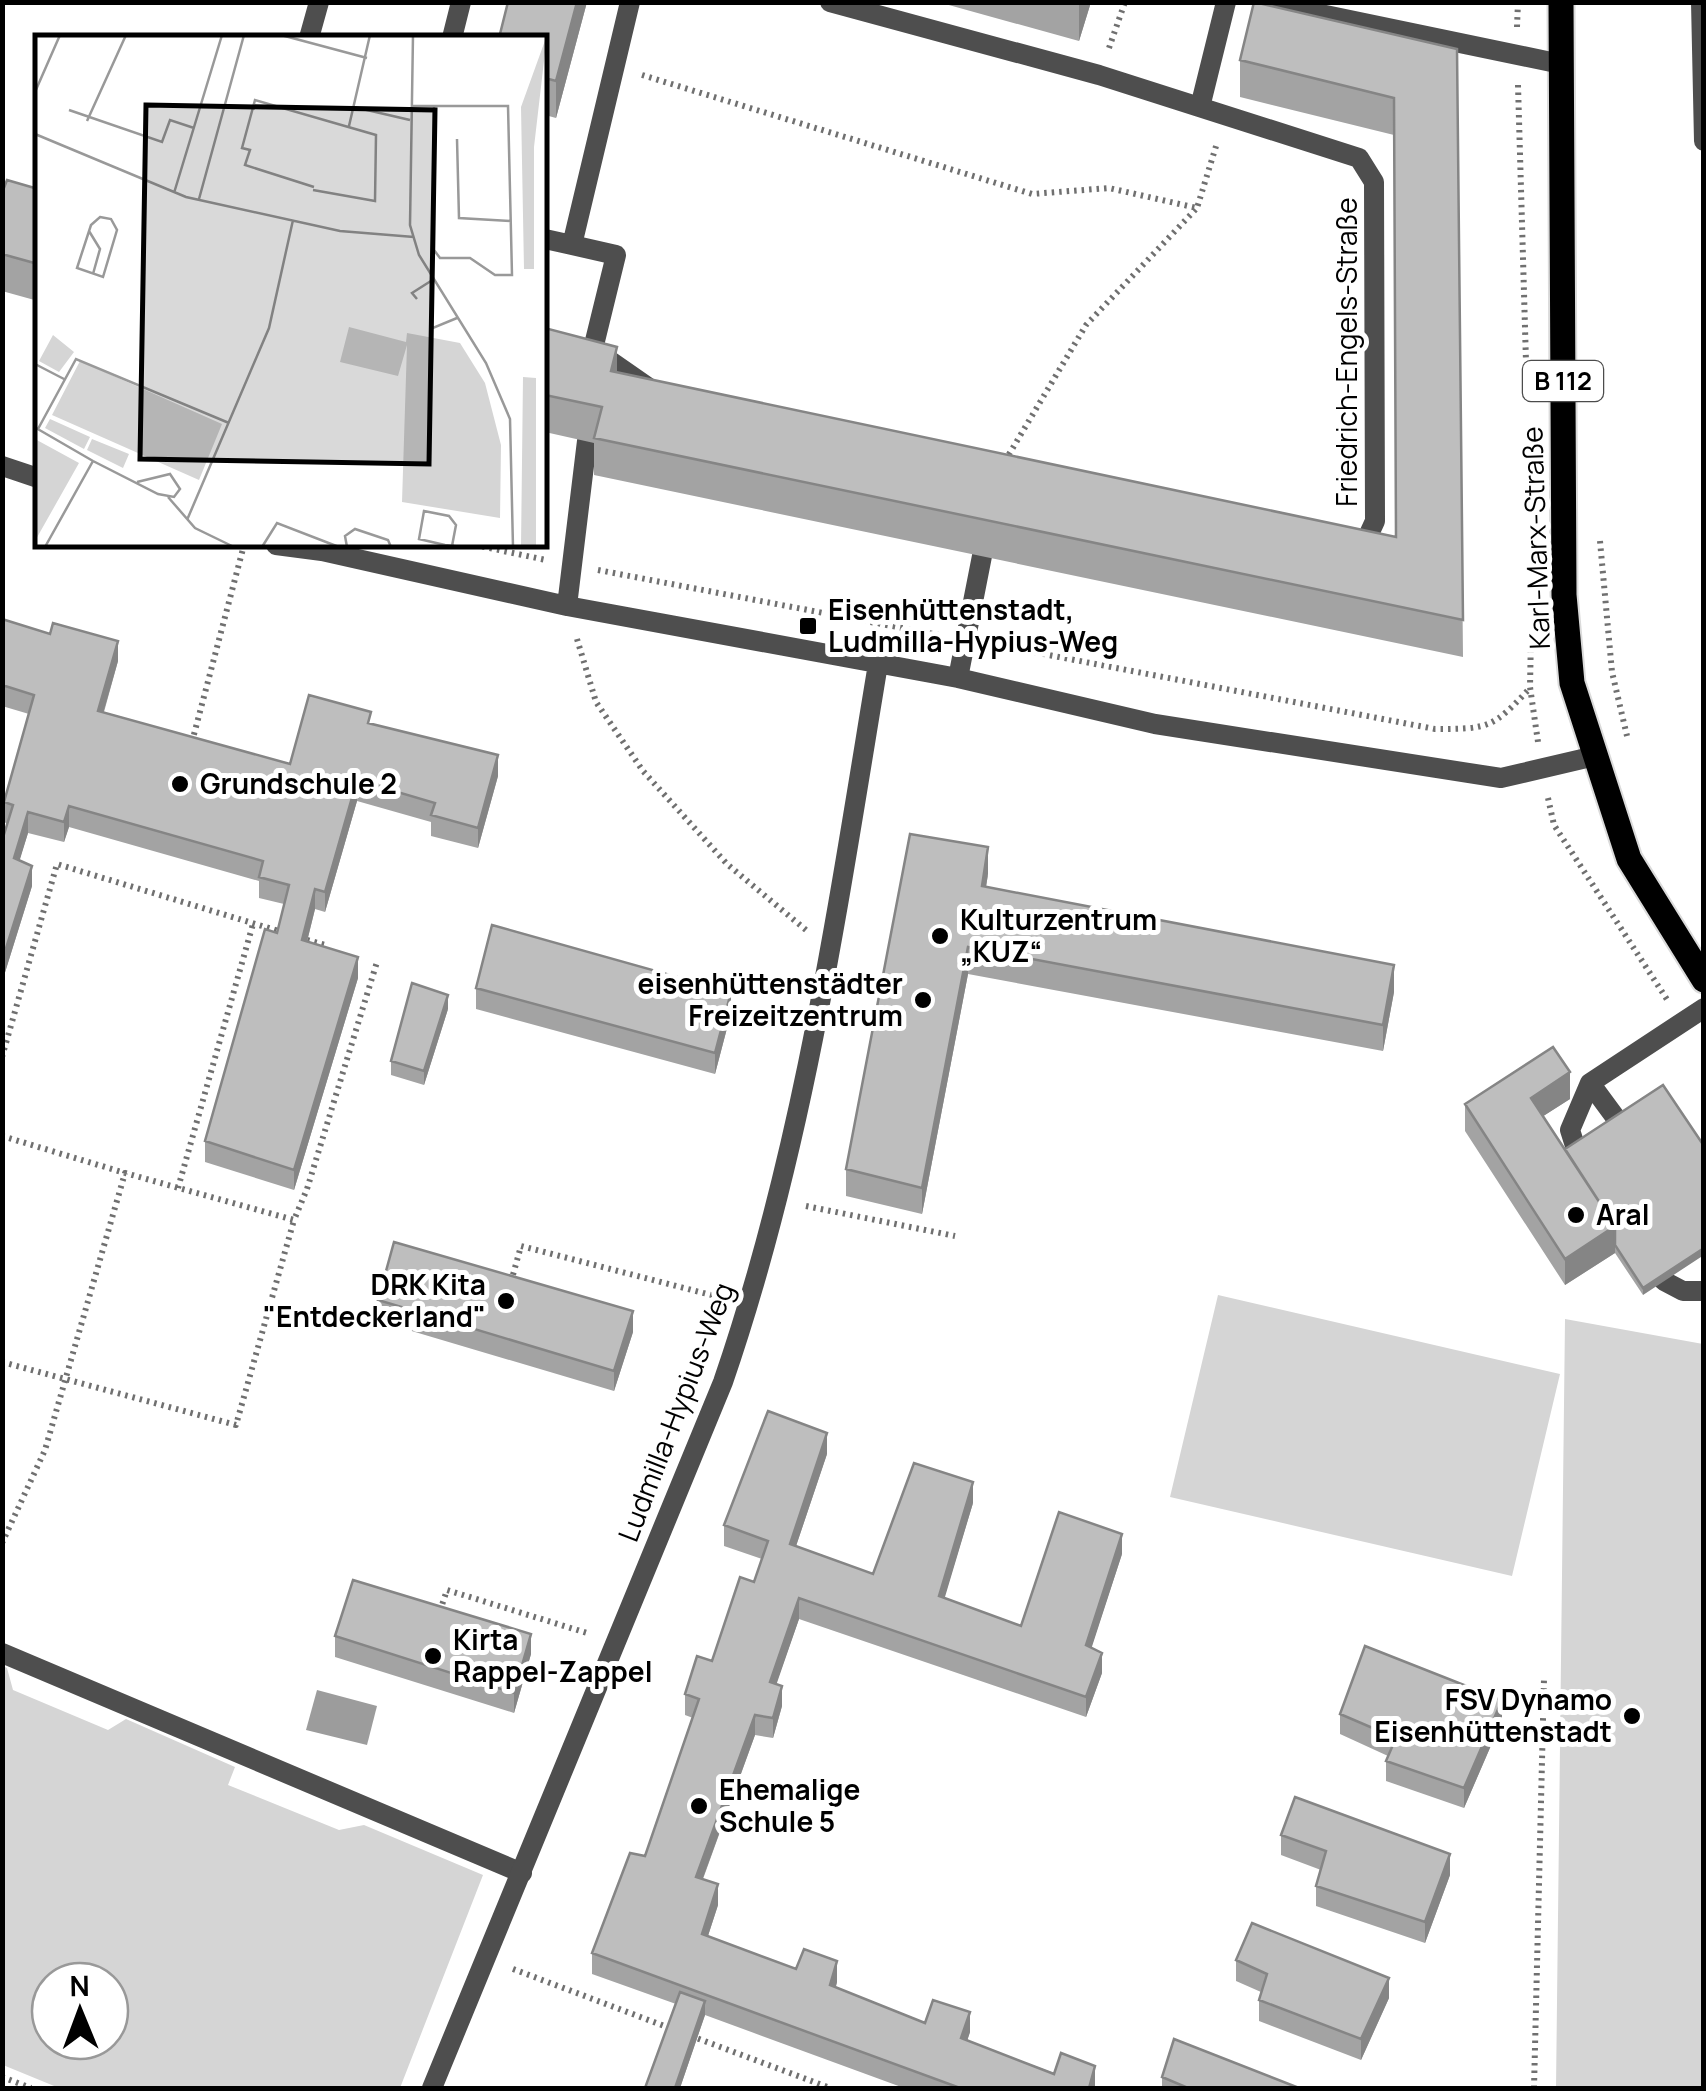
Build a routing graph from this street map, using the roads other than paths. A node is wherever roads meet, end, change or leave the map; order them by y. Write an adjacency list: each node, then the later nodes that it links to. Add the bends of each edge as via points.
1 (319, 2): 9 (street)
2 (461, 2): 10 (street)
3 (630, 2): 15 (street)
4 (830, 2): 12 (street, Friedrich-Engels-Straße)
5 (1226, 2): 12 (street)
6 (1264, 2): 11 (street)
7 (1561, 2): 11 (main road, Karl-Marx-Straße / B 112)
8 (1701, 2): 13 (street)
9 (310, 35)
10 (453, 35)
11 (1561, 64): 28 (main road, Karl-Marx-Straße / B 112, via 1564,595 1572,682)
12 (1200, 106): 22 (street, Friedrich-Engels-Straße, via 1359,158 1374,182 1376,521 1363,548)
13 (1704, 141)
14 (548, 240): 15 (street)
15 (572, 245): 16 (street, via 616,256 593,349)
16 (605, 357): 17 (street); 18 (street, via 648,389)
17 (600, 380)
18 (666, 393)
19 (587, 441): 25 (street)
20 (2, 466): 21 (street)
21 (35, 477)
22 (1324, 539)
23 (323, 548): 25 (street)
24 (982, 556): 27 (street)
25 (567, 606): 26 (street)
26 (878, 664): 27 (street); 37 (street, Ludmilla-Hypius-Weg, via 830,950 750,1305)
27 (958, 678): 28 (street, via 1155,724 1501,778)
28 (1594, 756): 29 (main road, Karl-Marx-Straße / B 112, via 1629,859)
29 (1704, 980)
30 (1704, 1008): 31 (street)
31 (1590, 1083): 32 (street); 33 (street, via 1570,1130)
32 (1618, 1122)
33 (1576, 1149)
34 (1664, 1281): 35 (street)
35 (1704, 1292)
36 (2, 1653): 37 (street)
37 (522, 1873): 38 (street, Ludmilla-Hypius-Weg)
38 (432, 2088)

